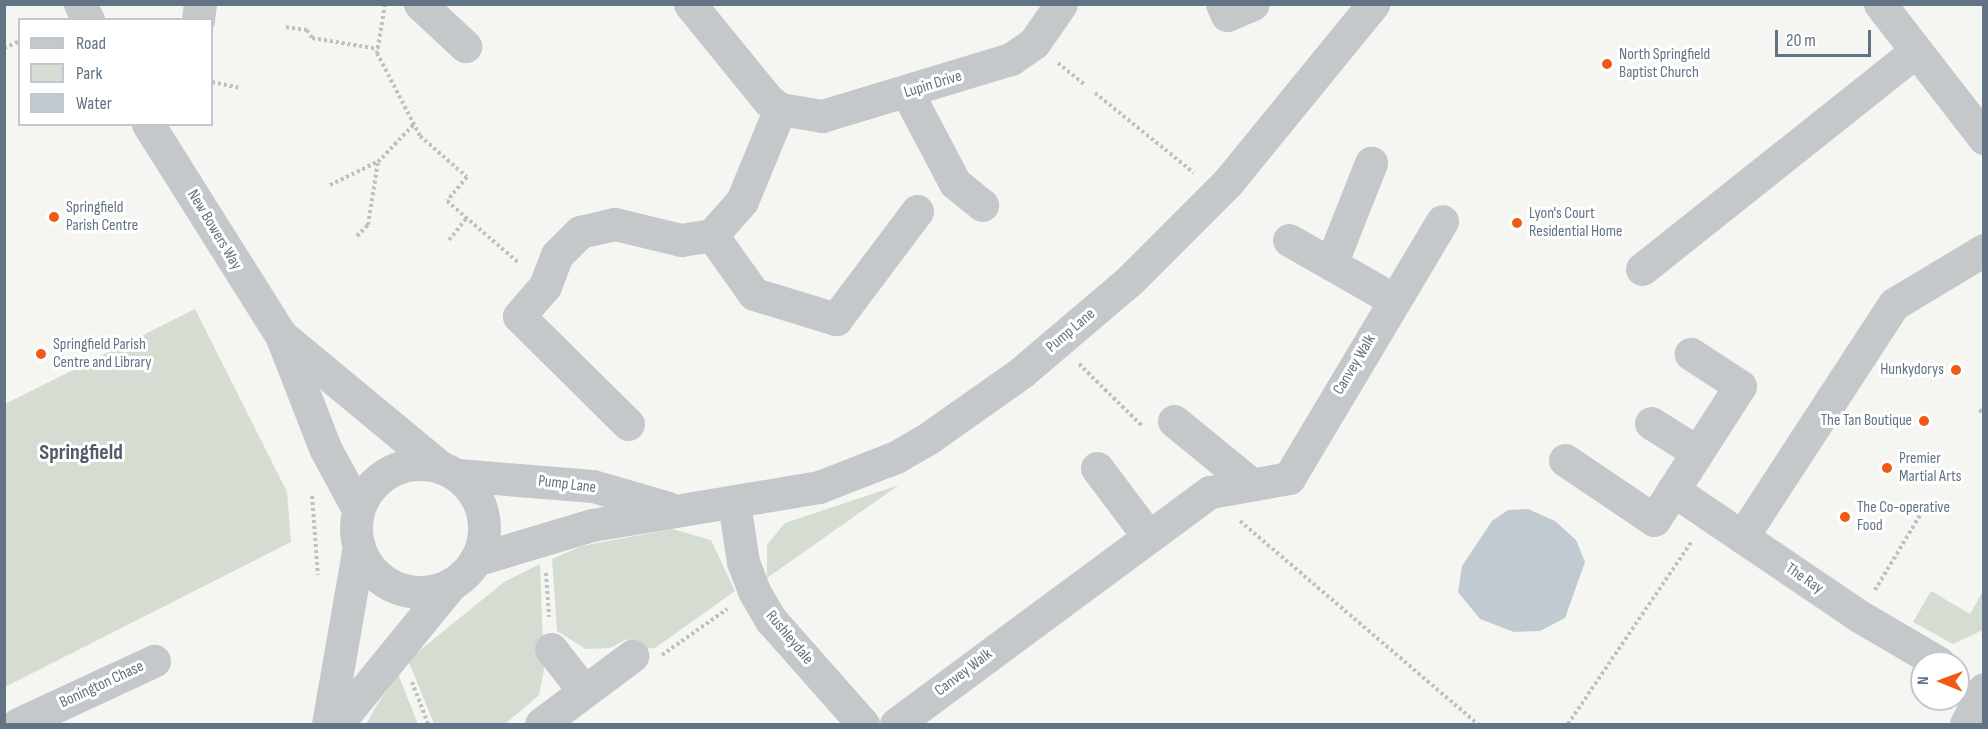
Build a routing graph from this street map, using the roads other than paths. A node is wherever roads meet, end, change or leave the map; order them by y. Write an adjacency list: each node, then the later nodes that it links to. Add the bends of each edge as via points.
1 (80, 4): 9 (street)
2 (420, 4): 10 (street)
3 (690, 4): 13 (street)
4 (1061, 4): 12 (street, Lupin Drive, via 1034,43 1011,59)
5 (1222, 4): 6 (street, via 1227,15)
6 (1253, 4)
7 (1373, 4): 37 (street, Pump Lane, via 1228,182 1129,281 1022,372 896,457 819,487)
8 (1880, 4): 11 (street)
9 (87, 18)
10 (465, 46)
11 (1916, 51): 15 (street); 24 (street)
12 (907, 93): 13 (street, Lupin Drive, via 822,116); 17 (street, via 955,183)
13 (780, 109): 20 (street, via 742,201)
14 (149, 126): 26 (street, New Bowers Way)
15 (1983, 138)
16 (1371, 164): 23 (street)
17 (982, 205)
18 (917, 211): 20 (street, via 836,319 754,294)
19 (1442, 221): 25 (street, Canvey Walk)
20 (712, 235): 30 (street, via 681,240 615,224 580,232 557,255 545,286 519,316)
21 (1290, 240): 23 (street)
22 (1983, 250): 41 (street, via 1894,304)
23 (1331, 264): 25 (street)
24 (1642, 268)
25 (1394, 300): 35 (street, Canvey Walk, via 1288,478)
26 (281, 335): 34 (street, New Bowers Way); 38 (street, New Bowers Way, via 325,448)
27 (1691, 354): 31 (street, via 1740,386)
28 (1174, 421): 35 (street)
29 (1651, 423): 31 (street)
30 (628, 424)
31 (1697, 452): 36 (street)
32 (1565, 460): 36 (street, via 1654,519)
33 (1097, 468): 40 (street)
34 (449, 470): 38 (street, Pump Lane, via 409,464 379,477); 39 (street, Pump Lane, via 593,486); 43 (street, Pump Lane, via 482,508 484,533)
35 (1250, 483): 40 (street, Canvey Walk, via 1210,492)
36 (1673, 490): 41 (street, The Ray)
37 (734, 503): 39 (street, Pump Lane); 56 (street, Rushleydale, via 742,562 754,591 771,620)
38 (358, 509): 42 (street)
39 (674, 510): 43 (street, Pump Lane, via 545,537)
40 (1148, 536): 57 (street, Canvey Walk)
41 (1742, 537): 46 (street, The Ray)
42 (359, 547): 44 (street, via 390,584 413,592); 53 (street)
43 (475, 561): 44 (street, Pump Lane)
44 (451, 584): 54 (street, Pump Lane)
45 (551, 649): 51 (street)
46 (1919, 651)
47 (632, 656): 51 (street)
48 (154, 662): 52 (street, Bonington Chase)
49 (1970, 681): 50 (street)
50 (1983, 689): 58 (street)
51 (584, 691): 55 (street)
52 (18, 724)
53 (328, 724)
54 (337, 724)
55 (541, 724)
56 (863, 724)
57 (896, 724)
58 (1966, 724)

